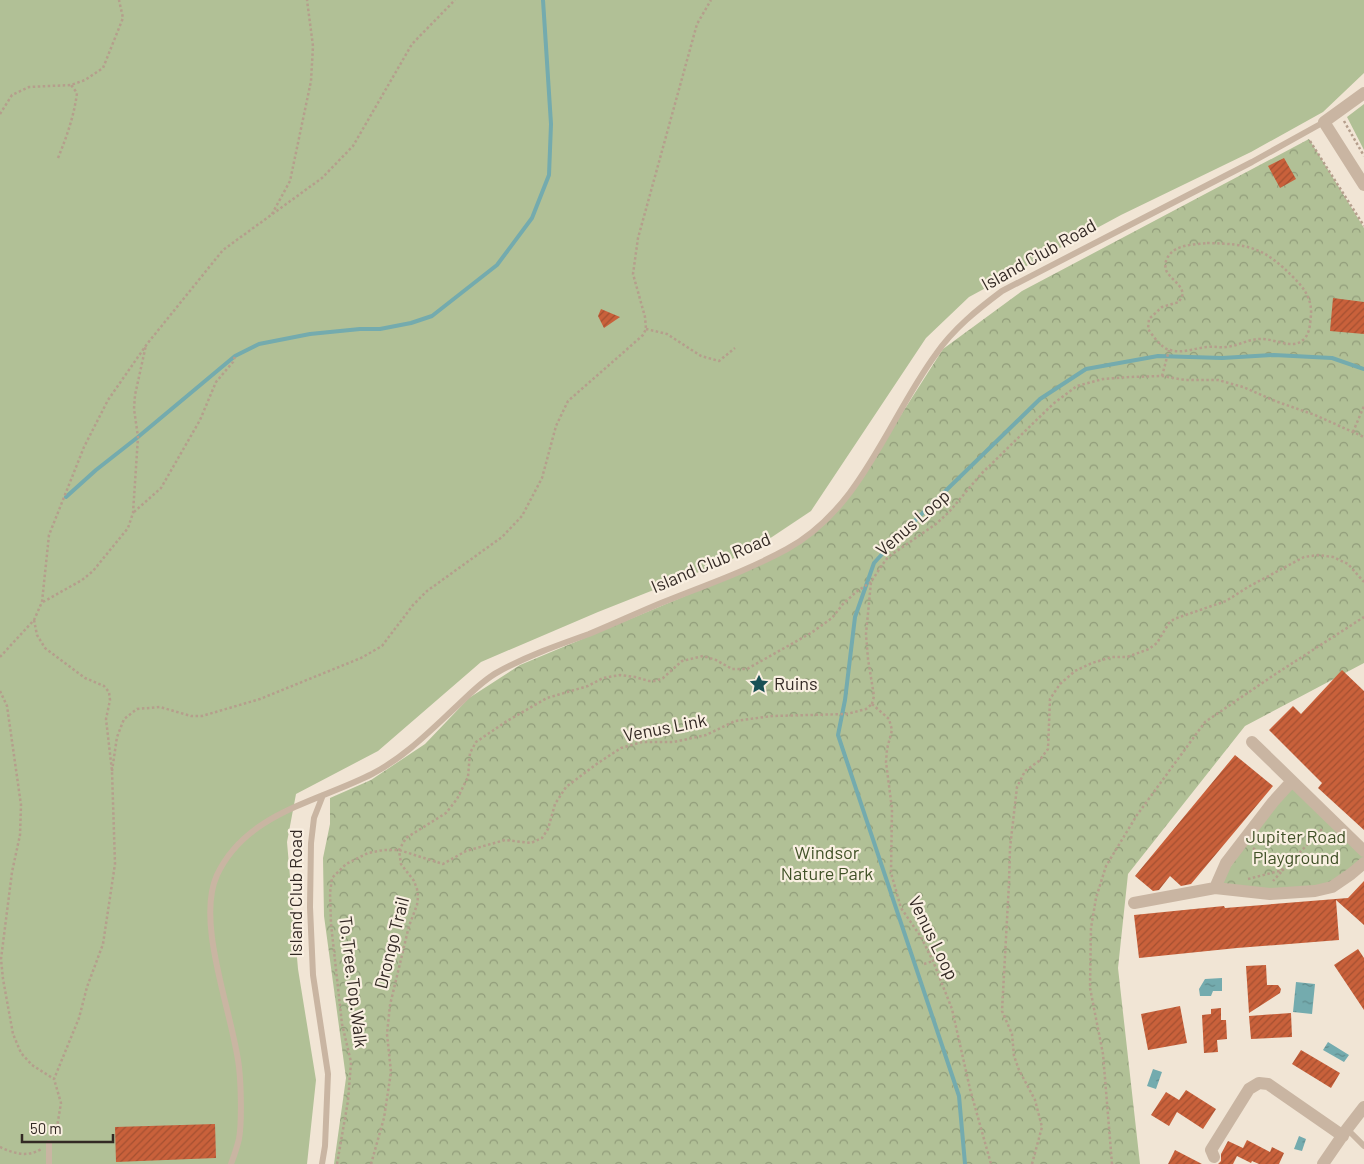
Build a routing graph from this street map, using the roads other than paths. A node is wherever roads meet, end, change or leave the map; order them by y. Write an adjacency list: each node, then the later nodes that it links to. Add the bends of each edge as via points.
1 (1364, 93): 2 (street, Island Club Road)
2 (1324, 122): 3 (street); 6 (lane, Island Club Road, via 1002,292 975,312 938,350 858,481 818,526 792,547 759,564 497,673 481,683 410,750 374,773)
3 (1364, 185)
4 (1252, 742): 5 (street)
5 (1292, 781): 7 (street); 9 (street, via 1226,863)
6 (323, 795): 17 (lane, via 284,811 251,832 226,859 216,877 211,896 210,926 239,1067 239,1137); 18 (lane, Island Club Road, via 312,826 310,906 314,975 328,1074)
7 (1364, 851)
8 (1364, 863): 9 (street, via 1332,887 1315,891 1270,894)
9 (1215, 888): 10 (street)
10 (1134, 902)
11 (1364, 1107): 12 (street)
12 (1345, 1132): 14 (lane); 15 (street, via 1268,1084 1259,1083 1249,1089 1211,1150); 19 (street)
13 (48, 1143): 16 (lane)
14 (1364, 1146)
15 (1214, 1157)
16 (49, 1164)
17 (231, 1164)
18 (322, 1164)
19 (1323, 1164)

